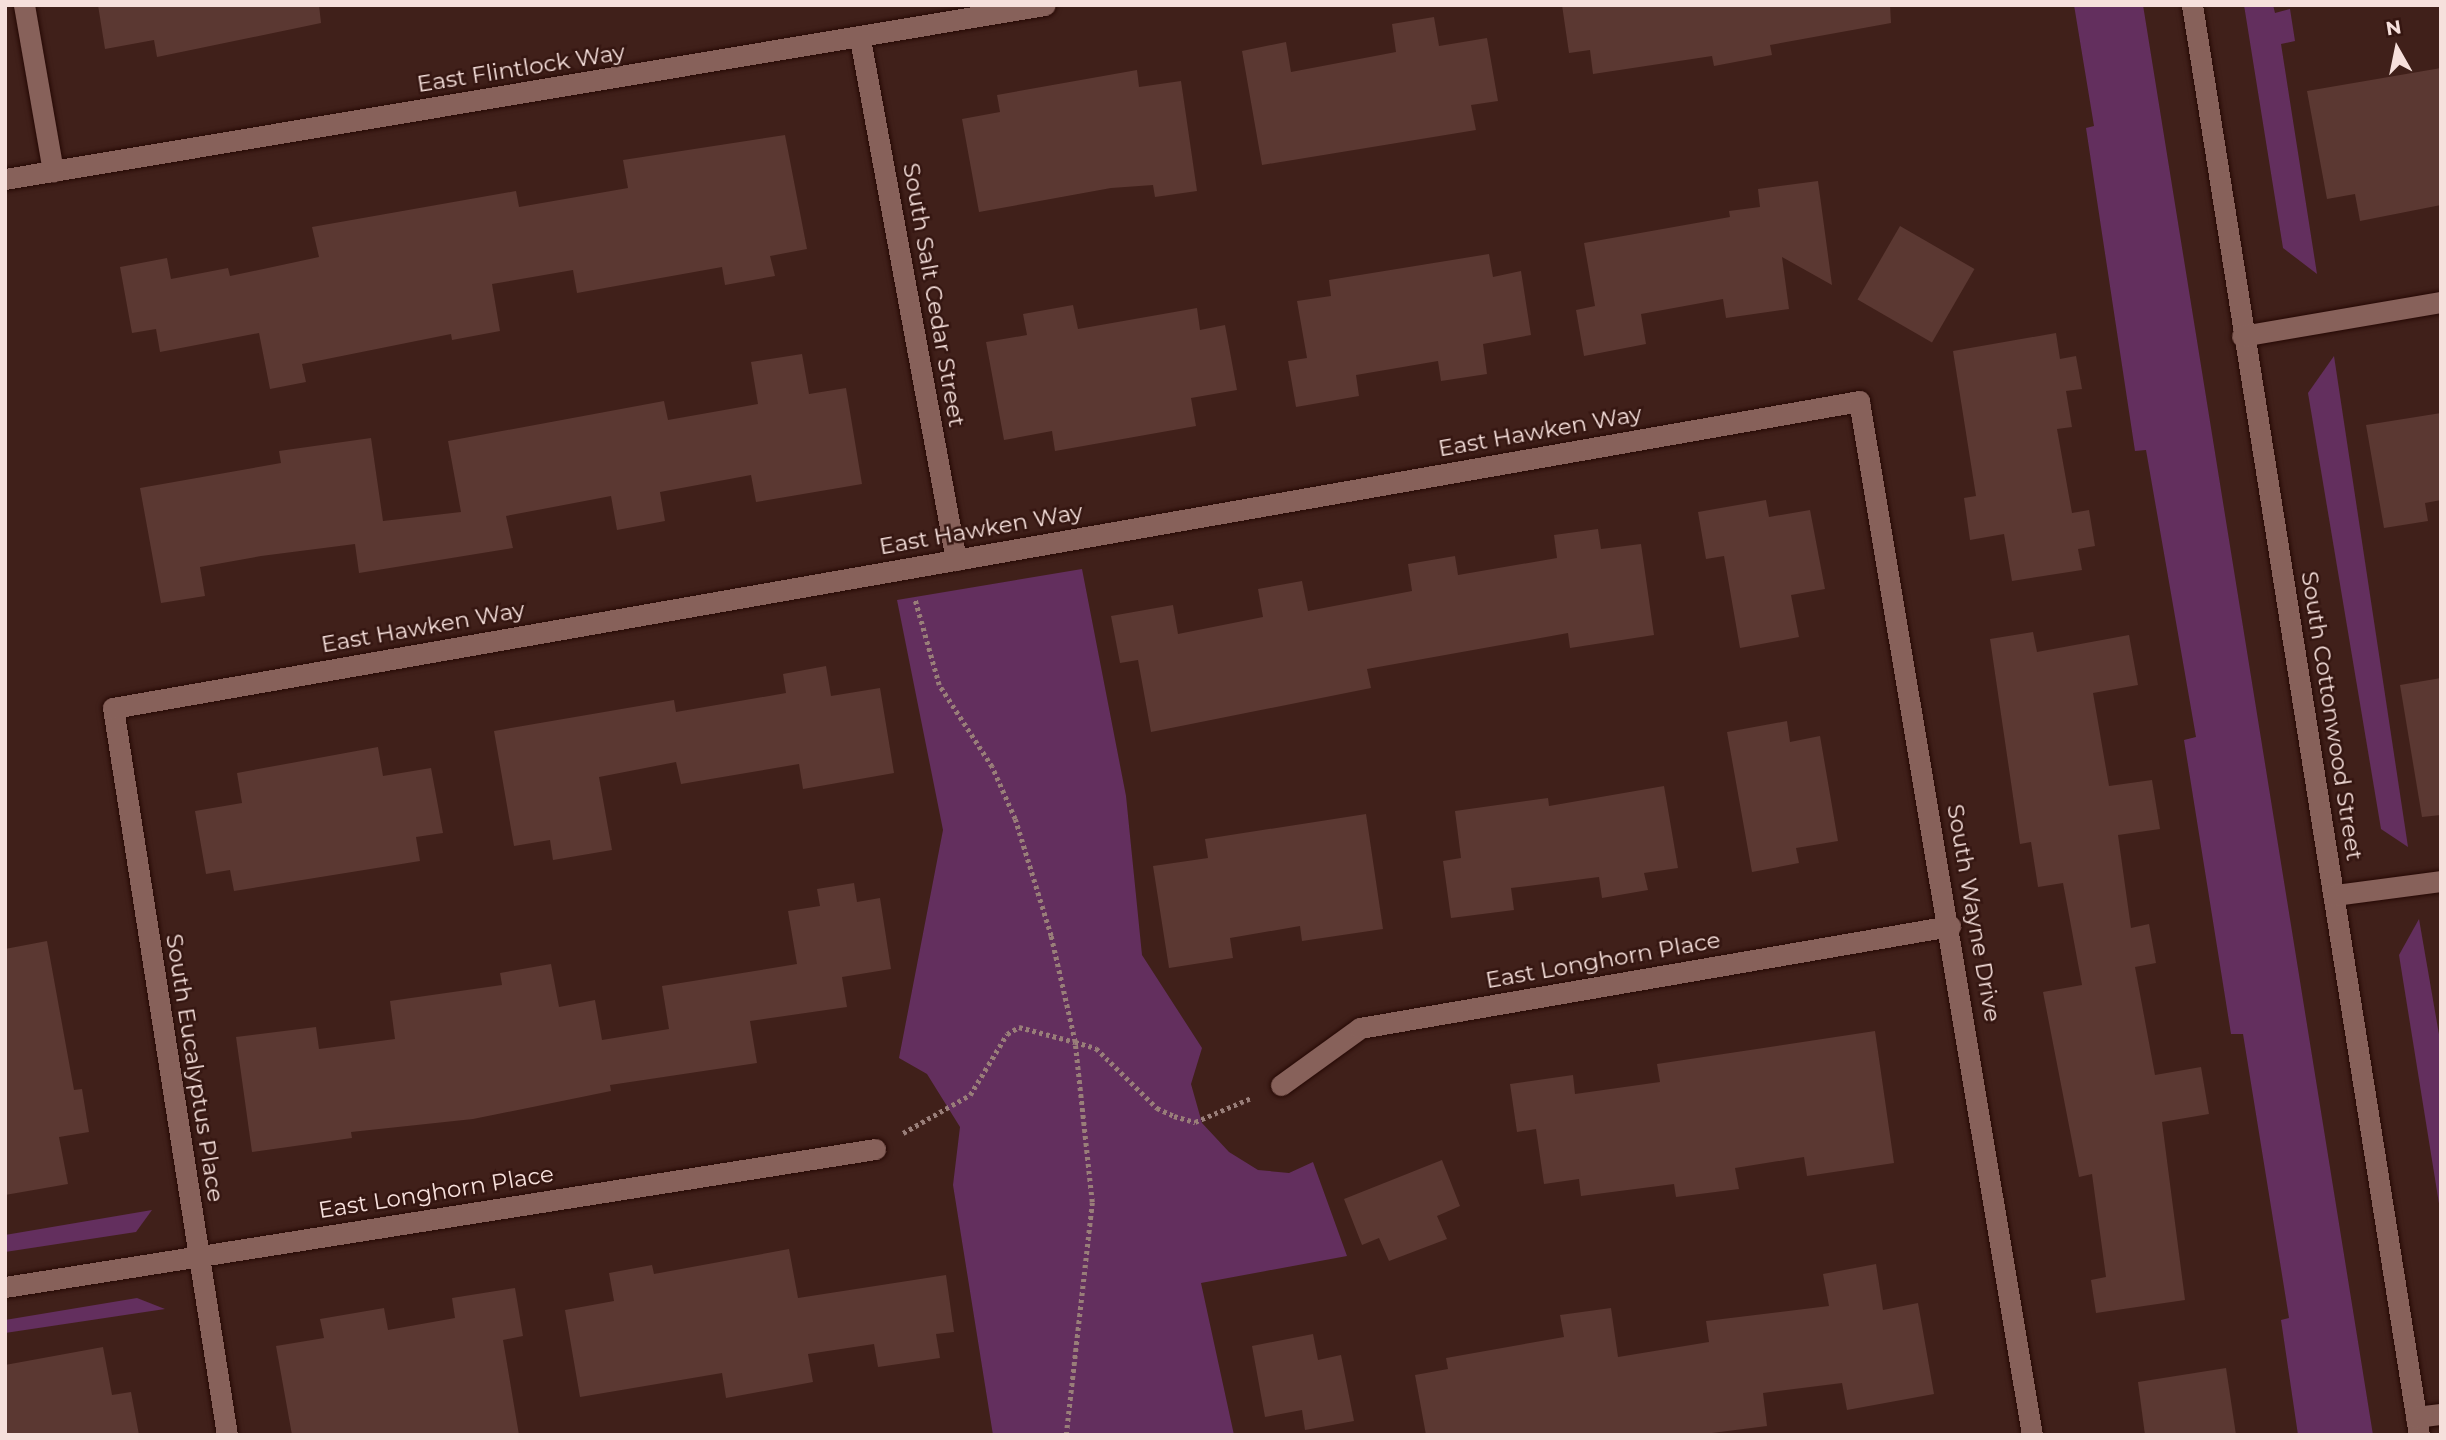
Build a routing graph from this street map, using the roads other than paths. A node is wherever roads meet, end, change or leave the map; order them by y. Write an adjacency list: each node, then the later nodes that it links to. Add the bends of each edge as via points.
1 (24, 5): 5 (street)
2 (1045, 5): 4 (street, East Flintlock Way)
3 (2192, 5): 8 (street, South Cottonwood Street)
4 (860, 38): 5 (street, East Flintlock Way); 10 (street, South Salt Cedar Street)
5 (53, 172): 6 (street, East Flintlock Way)
6 (5, 179)
7 (2441, 302): 8 (street)
8 (2242, 336): 13 (street, South Cottonwood Street)
9 (1859, 401): 10 (street, East Hawken Way); 14 (street, South Wayne Drive)
10 (956, 560): 11 (street, East Hawken Way)
11 (113, 708): 17 (street, South Eucalyptus Place)
12 (2441, 881): 13 (street)
13 (2335, 895): 20 (street, South Cottonwood Street)
14 (1950, 926): 15 (street, East Longhorn Place, via 1360,1028); 22 (street, South Wayne Drive)
15 (1281, 1085)
16 (876, 1149): 17 (street, East Longhorn Place)
17 (197, 1256): 18 (street, East Longhorn Place); 21 (street, South Eucalyptus Place)
18 (5, 1287)
19 (2441, 1414): 20 (street)
20 (2418, 1426)
21 (227, 1435)
22 (2032, 1435)

